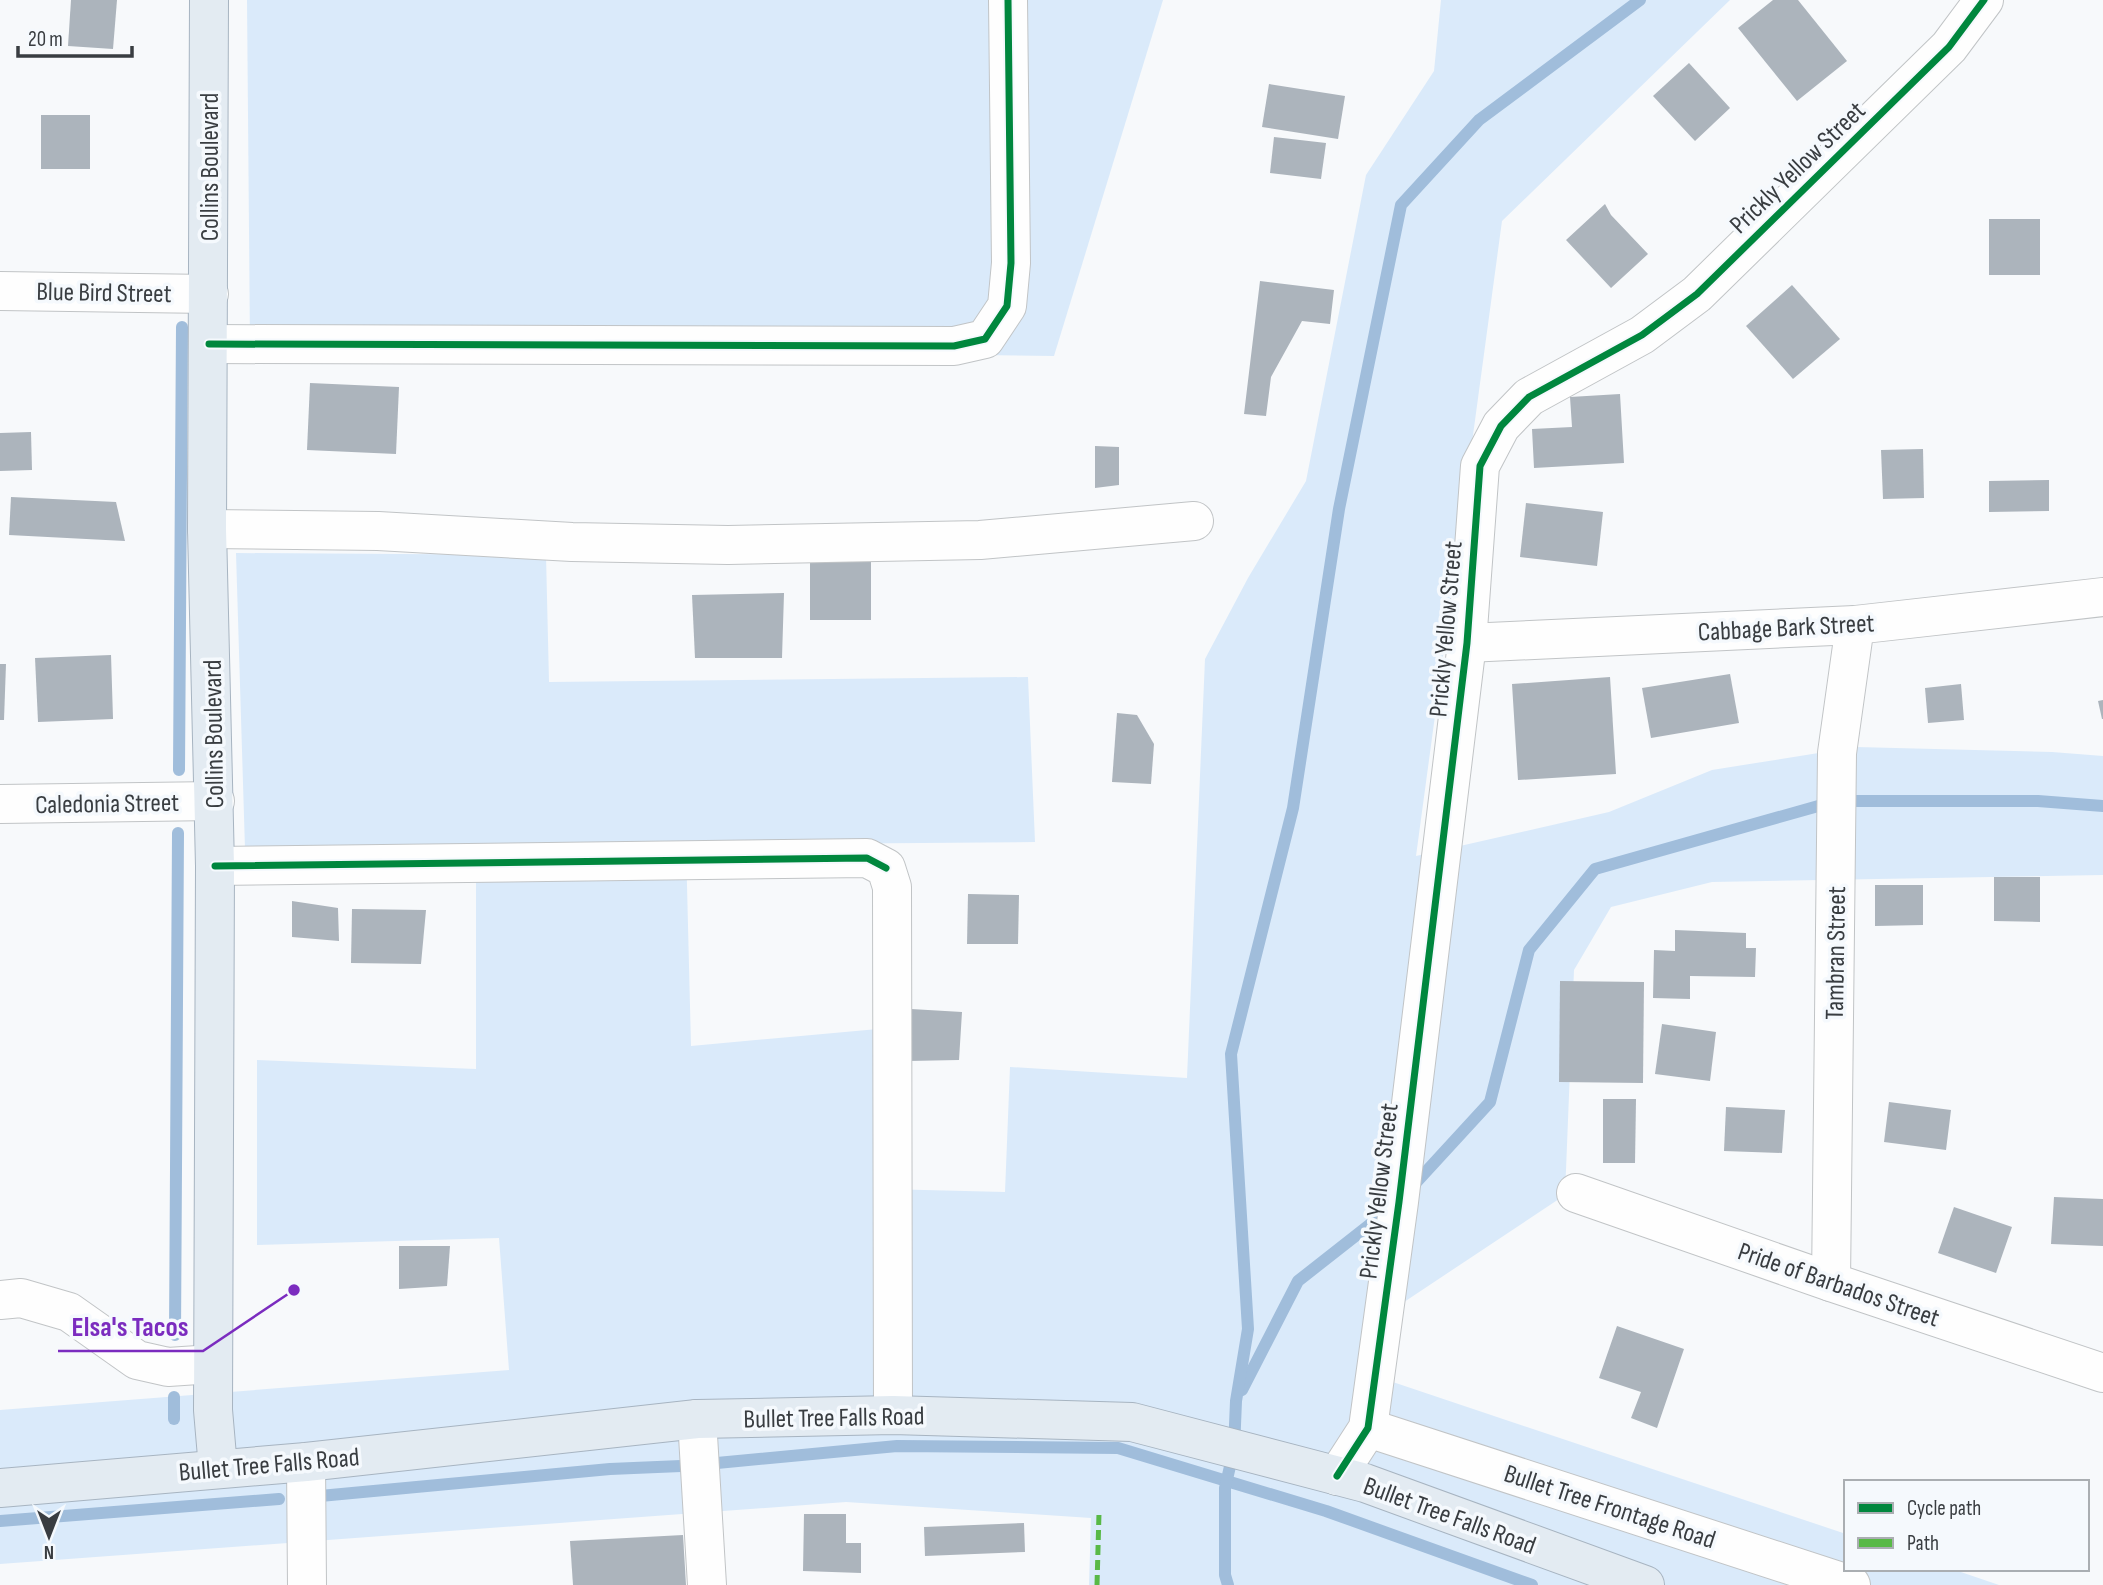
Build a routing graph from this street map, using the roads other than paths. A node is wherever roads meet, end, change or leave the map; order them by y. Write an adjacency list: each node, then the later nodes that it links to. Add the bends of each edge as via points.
1 (209, 0): 5 (main road, Collins Boulevard)
2 (1009, 0): 6 (street, via 1012,263 1007,306 985,339 954,346)
3 (1984, 0): 11 (street, Prickly Yellow Street, via 1949,47 1697,294 1642,335 1529,397 1501,426 1480,466)
4 (0, 291): 5 (street, Blue Bird Street)
5 (209, 294): 6 (main road, Collins Boulevard)
6 (209, 344): 8 (main road, Collins Boulevard)
7 (1194, 521): 8 (street, via 981,540 728,545)
8 (207, 529): 12 (main road, Collins Boulevard)
9 (2103, 597): 10 (street, Cabbage Bark Street)
10 (1855, 625): 11 (street, Cabbage Bark Street); 16 (street, Tambran Street, via 1837,753)
11 (1467, 643): 22 (street, Prickly Yellow Street)
12 (215, 801): 13 (street, Caledonia Street); 14 (main road, Collins Boulevard)
13 (0, 804)
14 (215, 866): 18 (main road, Collins Boulevard); 20 (street, via 867,858 886,868 892,887)
15 (1576, 1193): 16 (street, Pride of Barbados Street)
16 (1831, 1282): 19 (street, Pride of Barbados Street)
17 (0, 1300): 18 (street, via 21,1298 69,1311 138,1360 168,1367)
18 (213, 1364): 24 (main road, Collins Boulevard)
19 (2103, 1373)
20 (893, 1415): 21 (main road, Bullet Tree Falls Road); 25 (main road, Bullet Tree Falls Road, via 1132,1422)
21 (697, 1419): 23 (main road, Bullet Tree Falls Road); 28 (street)
22 (1368, 1429): 25 (street, Prickly Yellow Street); 30 (street, Bullet Tree Frontage Road)
23 (306, 1462): 24 (main road, Bullet Tree Falls Road); 27 (street)
24 (218, 1468): 26 (main road, Bullet Tree Falls Road)
25 (1337, 1476): 29 (main road, Bullet Tree Falls Road)
26 (0, 1488)
27 (307, 1585)
28 (707, 1585)
29 (1645, 1585)
30 (1851, 1585)

